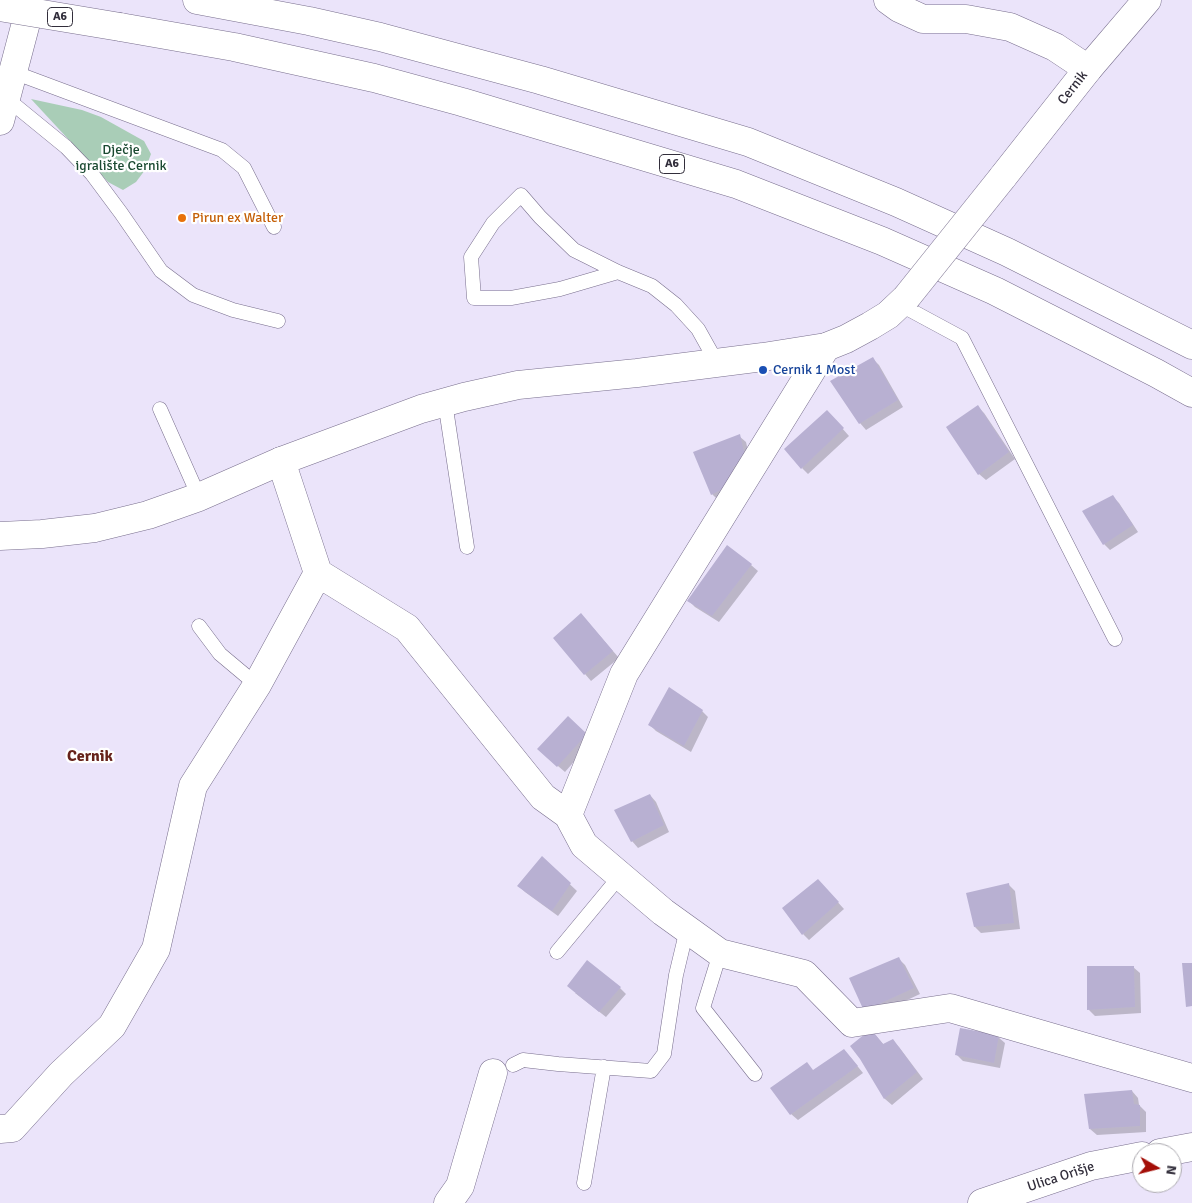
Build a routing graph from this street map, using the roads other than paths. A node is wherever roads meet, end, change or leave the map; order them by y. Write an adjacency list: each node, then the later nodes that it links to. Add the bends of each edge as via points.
1 (32, 0): 9 (main road)
2 (197, 0): 14 (main road, via 380,37 540,80 748,142 896,202 1007,252)
3 (888, 0): 8 (main road, via 923,19 966,20 1010,27 1055,47)
4 (1147, 0): 8 (main road, Cernik)
5 (0, 7): 7 (main road, A6, bridge)
6 (0, 24): 7 (main road, via 62,34)
7 (117, 27): 17 (main road, A6, via 234,47 374,78 736,184 882,241 995,291)
8 (1088, 69): 12 (main road, Cernik, bridge)
9 (6, 97): 10 (lane, via 222,150 244,168); 13 (lane, via 66,147 92,174 161,271 193,295 233,310)
10 (274, 227)
11 (618, 272): 11 (lane, via 574,250 521,195 493,223 471,257 474,298 512,298 560,289); 16 (lane, via 652,286 676,305 698,329)
12 (903, 301): 15 (main road, Cernik, via 870,326); 26 (lane, via 962,338)
13 (278, 321)
14 (1192, 345)
15 (826, 347): 16 (main road, Cernik); 28 (main road, via 624,674)
16 (717, 362): 18 (main road, Cernik, via 518,385)
17 (1192, 392)
18 (445, 402): 20 (main road, Cernik); 23 (lane)
19 (160, 409): 21 (lane)
20 (281, 460): 21 (main road, Cernik); 24 (main road)
21 (199, 497): 22 (main road, Cernik, via 148,515 95,528)
22 (0, 536)
23 (467, 547)
24 (318, 573): 27 (main road); 28 (main road, via 407,628 543,797)
25 (200, 626): 27 (lane, via 220,654)
26 (1114, 638)
27 (257, 686): 37 (main road, via 193,786 156,949 112,1026 60,1074 12,1128)
28 (568, 815): 29 (main road, via 584,845)
29 (620, 876): 30 (main road); 31 (lane)
30 (686, 929): 32 (main road); 33 (lane, via 664,1054 651,1071)
31 (557, 952)
32 (720, 953): 35 (lane, via 703,1008); 36 (main road, via 804,974 852,1023 950,1008)
33 (604, 1067): 34 (lane, via 523,1060); 39 (lane)
34 (503, 1069): 40 (main road, via 460,1186)
35 (756, 1074)
36 (1192, 1078)
37 (0, 1129)
38 (1132, 1158): 41 (main road, Ulica Orišje, via 1091,1166)
39 (584, 1183)
40 (448, 1203)
41 (982, 1203)

